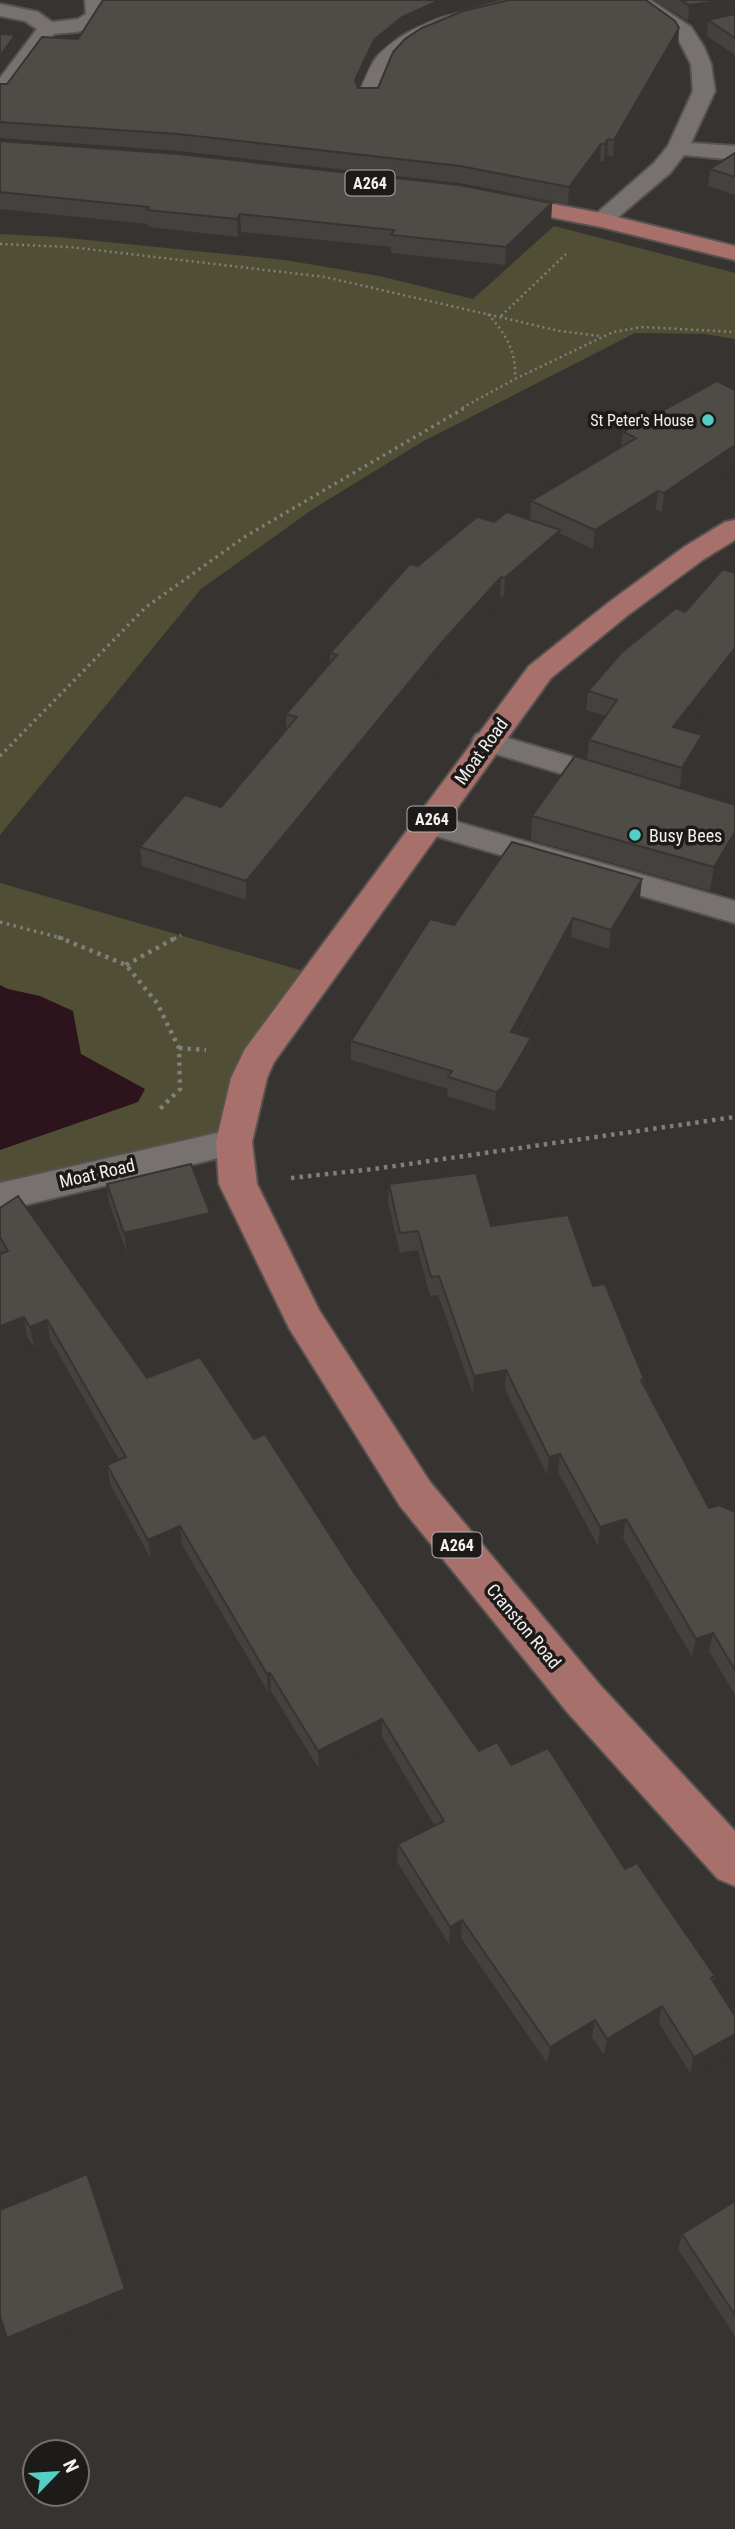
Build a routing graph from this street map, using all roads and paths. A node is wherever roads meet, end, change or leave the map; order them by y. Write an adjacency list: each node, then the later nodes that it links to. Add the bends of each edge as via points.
1 (94, 0): 5 (street, via 96,16 83,25)
2 (539, 0): 11 (street, via 492,9 409,43 383,62)
3 (636, 0): 7 (street)
4 (15, 8): 5 (street)
5 (48, 27): 9 (street)
6 (709, 27): 7 (street)
7 (684, 31): 8 (street, via 701,64)
8 (704, 91): 10 (street); 12 (street)
9 (0, 93)
10 (729, 94)
11 (368, 98)
12 (678, 148): 13 (street); 15 (street, via 662,168)
13 (735, 153)
14 (472, 195): 15 (main road)
15 (601, 220): 17 (main road); 19 (path)
16 (0, 244): 18 (path, via 70,247 325,277)
17 (735, 253)
18 (488, 314): 19 (path); 22 (path, via 508,340 517,368)
19 (500, 317): 21 (path)
20 (735, 332): 21 (path, via 642,327)
21 (601, 336): 22 (path)
22 (515, 379): 25 (path, via 246,536 146,607)
23 (735, 528): 24 (main road, Moat Road / A264, via 628,601 540,672)
24 (487, 741): 26 (street); 27 (main road, Moat Road / A264)
25 (0, 755)
26 (644, 789)
27 (429, 824): 28 (street); 34 (main road, Moat Road / A264, via 257,1058)
28 (735, 912)
29 (0, 922): 31 (path, via 69,940)
30 (181, 935): 31 (path)
31 (126, 965): 32 (path, via 157,1003 179,1048 180,1089)
32 (158, 1111)
33 (735, 1117): 35 (path)
34 (234, 1142): 35 (main road, Moat Road / A264); 36 (street, Moat Road)
35 (238, 1184): 37 (main road, Cranston Road / A264, via 303,1317 415,1494 584,1699)
36 (0, 1197)
37 (735, 1864)

